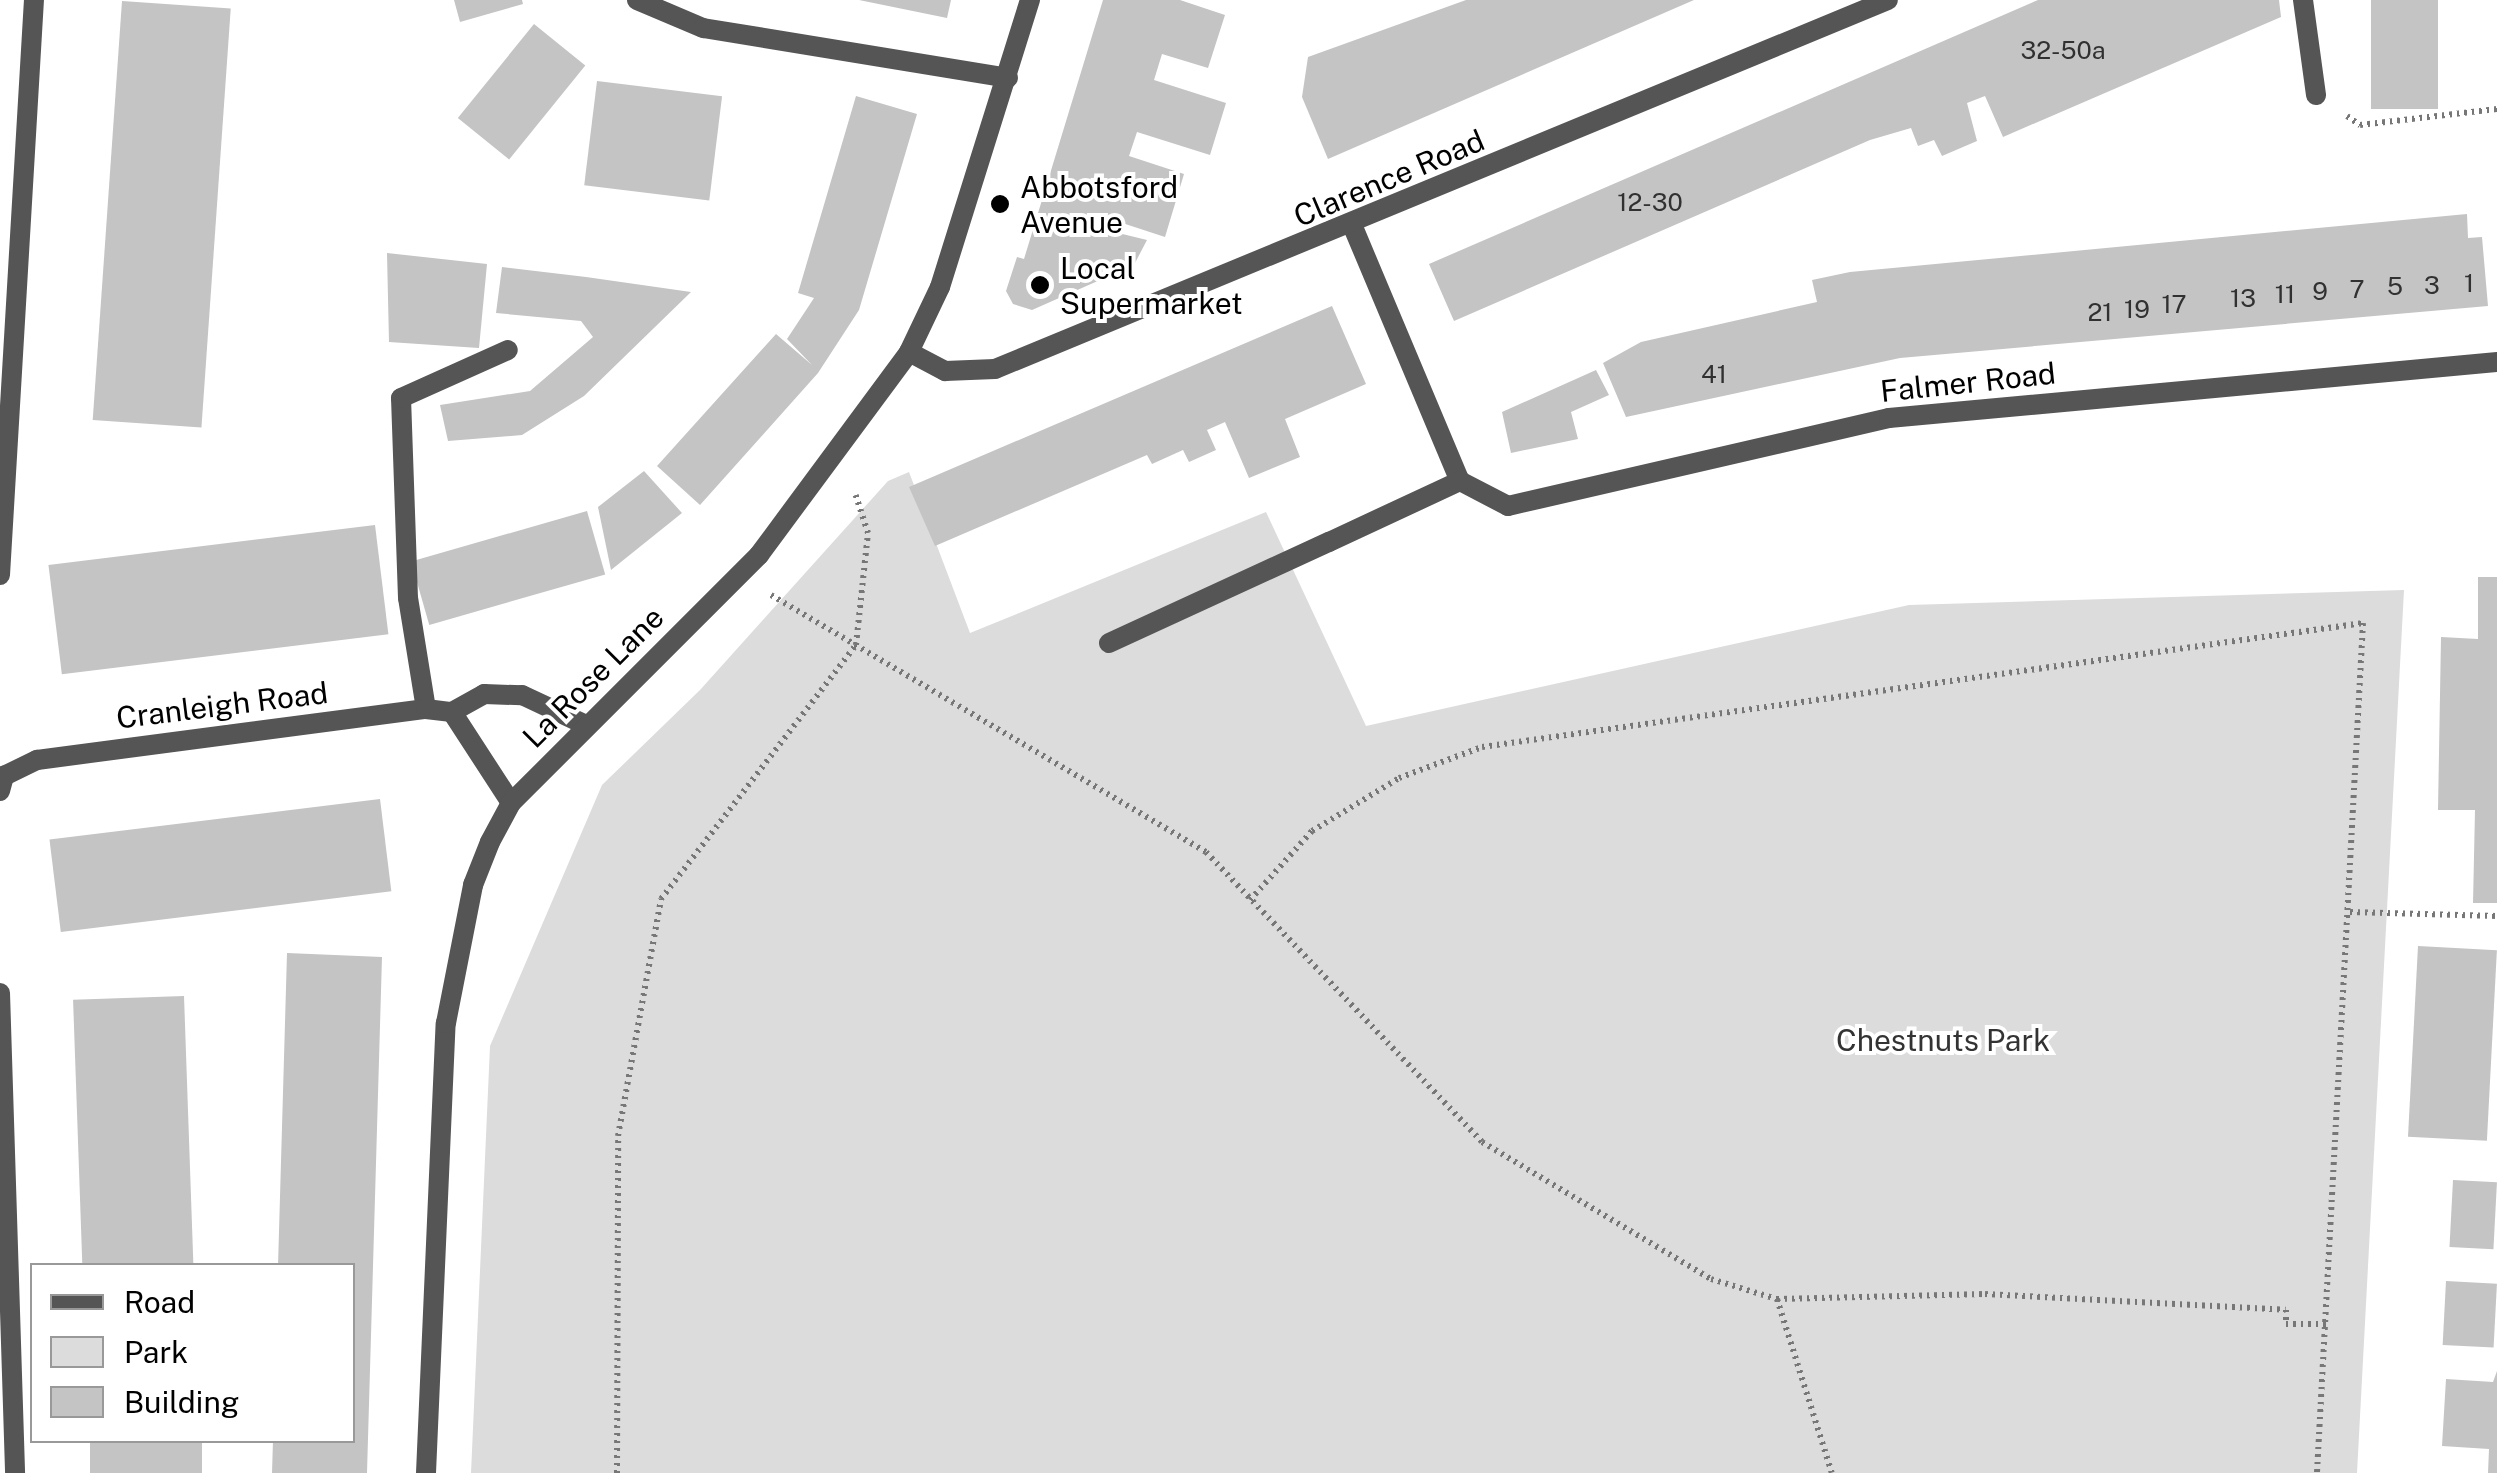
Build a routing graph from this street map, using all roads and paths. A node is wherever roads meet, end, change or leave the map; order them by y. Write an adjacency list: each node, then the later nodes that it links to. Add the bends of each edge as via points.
1 (34, 0): 16 (street)
2 (637, 0): 7 (street, via 704,28)
3 (1030, 0): 7 (street, La Rose Lane)
4 (1888, 0): 6 (street, Clarence Road)
5 (2303, 0): 8 (street)
6 (1857, 6): 10 (street, Clarence Road)
7 (1008, 78): 12 (street, La Rose Lane, via 940,287)
8 (2316, 96): 9 (path, via 2360,125)
9 (2497, 109)
10 (1353, 227): 12 (street, Clarence Road, via 995,369 945,371); 14 (street)
11 (508, 350): 20 (street, via 400,398 408,598)
12 (909, 352): 22 (street, La Rose Lane, via 759,555)
13 (2497, 362): 14 (street, Falmer Road, via 1889,418 1508,506)
14 (1460, 481): 18 (street)
15 (856, 495): 19 (path, via 868,533)
16 (0, 575)
17 (772, 595): 19 (path)
18 (1108, 643)
19 (856, 645): 25 (path, via 1206,852); 34 (path, via 662,898 618,1136)
20 (426, 709): 21 (street, Cranleigh Road); 23 (street, Cranleigh Road, via 37,760)
21 (452, 712): 22 (street, Cranleigh Road, via 484,694 522,696); 24 (street)
22 (584, 724): 24 (street, La Rose Lane)
23 (2, 783)
24 (511, 803): 33 (street, La Rose Lane, via 473,885 446,1023)
25 (1250, 900): 26 (path, via 1312,830 1399,778 1482,747 2363,623); 29 (path, via 1482,1142 1711,1278)
26 (2350, 912): 27 (path); 30 (path)
27 (2497, 916)
28 (0, 994): 31 (street)
29 (1777, 1299): 30 (path, via 1985,1294 2286,1310 2286,1324); 35 (path)
30 (2326, 1324): 36 (path)
31 (7, 1400): 32 (street)
32 (16, 1473)
33 (426, 1473)
34 (616, 1473)
35 (1832, 1473)
36 (2317, 1473)

